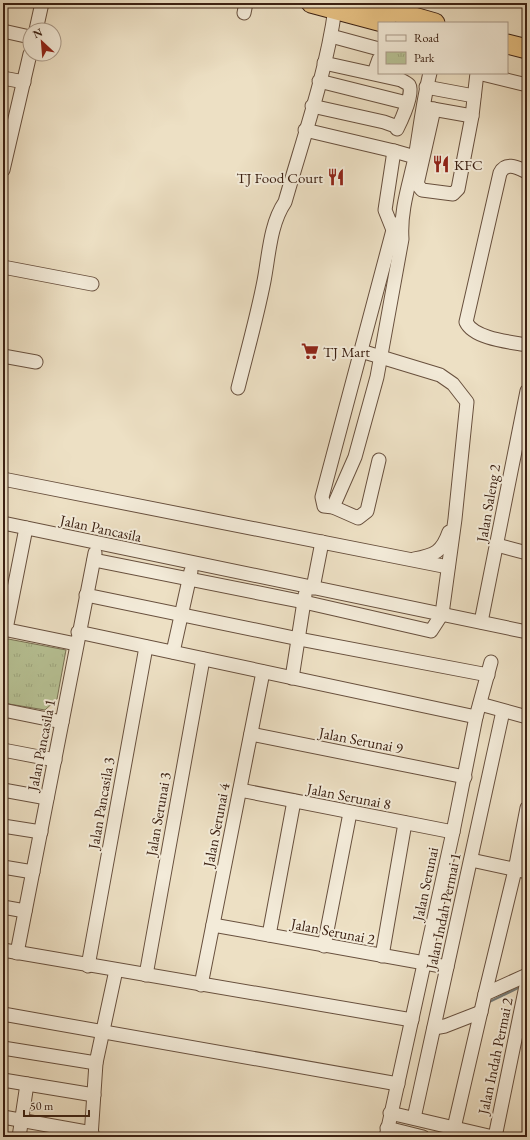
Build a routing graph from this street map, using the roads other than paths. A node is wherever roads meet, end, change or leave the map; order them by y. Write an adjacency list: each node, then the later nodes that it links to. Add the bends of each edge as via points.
1 (42, 3): 5 (street)
2 (311, 3): 4 (highway)
3 (365, 3): 7 (highway)
4 (335, 9): 6 (highway); 10 (street)
5 (38, 22)
6 (382, 22)
7 (432, 22)
8 (3, 31): 9 (street)
9 (22, 35)
10 (331, 36): 12 (street); 18 (street)
11 (508, 44): 13 (highway)
12 (378, 49)
13 (527, 49)
14 (508, 56): 15 (highway)
15 (527, 61)
16 (28, 62): 27 (street)
17 (378, 62): 19 (street)
18 (324, 63): 19 (street); 26 (street)
19 (374, 73): 20 (street)
20 (378, 74)
21 (379, 74): 31 (street, via 395,77 408,84 410,89)
22 (430, 74): 29 (street)
23 (478, 74): 30 (street)
24 (482, 74): 28 (street)
25 (3, 78): 27 (street)
26 (319, 81): 31 (street); 32 (street)
27 (24, 82): 38 (street)
28 (527, 85)
29 (426, 87): 30 (street); 33 (street)
30 (474, 96): 34 (street)
31 (407, 103): 32 (street, via 397,129 384,122)
32 (312, 106): 35 (street)
33 (428, 108): 34 (street); 34 (street, via 417,182 422,190 450,194 457,191); 37 (street)
34 (472, 116)
35 (305, 130): 36 (street); 48 (street, via 285,202 277,217)
36 (394, 151): 37 (street); 40 (street, via 385,210)
37 (415, 157): 40 (street)
38 (3, 170)
39 (527, 172): 43 (street, via 508,166 500,173 466,322 472,329 490,338)
40 (397, 226): 44 (street); 46 (street, via 402,239)
41 (3, 268): 42 (street)
42 (92, 284)
43 (527, 345)
44 (361, 351): 46 (street); 53 (street, via 322,497 324,506)
45 (3, 356): 47 (street)
46 (380, 357): 53 (street, via 356,457); 54 (street, via 440,375 453,384 467,402)
47 (36, 362)
48 (238, 388)
49 (527, 391): 50 (street, Jalan Saleng 2)
50 (525, 409): 59 (street, Jalan Saleng 2)
51 (379, 460): 53 (street, via 367,511 358,518)
52 (3, 479): 57 (street)
53 (333, 507)
54 (455, 519): 62 (street, via 444,546 435,554); 64 (street)
55 (3, 523): 56 (street, Jalan Pancasila)
56 (26, 528): 58 (street, Jalan Pancasila); 72 (street)
57 (322, 542): 62 (street); 66 (street)
58 (97, 543): 61 (street, Jalan Pancasila 1); 63 (street, Jalan Pancasila)
59 (497, 545): 60 (street); 71 (street, Jalan Saleng 2)
60 (527, 553)
61 (94, 560): 65 (street); 67 (street, Jalan Pancasila 1)
62 (409, 560): 64 (street)
63 (192, 564): 65 (street); 66 (street, Jalan Pancasila)
64 (448, 567): 69 (street)
65 (189, 579): 68 (street); 70 (street)
66 (309, 587): 68 (street); 69 (street, Jalan Pancasila)
67 (86, 594): 70 (street); 74 (street, Jalan Pancasila 1)
68 (304, 602): 69 (street, via 431,631); 75 (street)
69 (447, 614): 71 (street, Jalan Pancasila)
70 (181, 615): 75 (street); 77 (street)
71 (481, 622): 73 (street, Jalan Pancasila)
72 (4, 629): 74 (street)
73 (527, 632)
74 (77, 638): 76 (street); 88 (street, Jalan Pancasila 1)
75 (299, 639): 81 (street); 82 (street)
76 (146, 647): 77 (street); 116 (street, Jalan Pancasila 3)
77 (173, 652): 78 (street)
78 (203, 659): 80 (street); 119 (street, Jalan Serunai 3)
79 (491, 662): 81 (street, Jalan Serunai)
80 (263, 672): 82 (street); 89 (street, Jalan Serunai 4)
81 (488, 675): 83 (street, Jalan Serunai)
82 (292, 678): 86 (street)
83 (480, 704): 85 (street); 86 (street, Jalan Serunai)
84 (3, 710): 88 (street)
85 (503, 710): 87 (street); 103 (street, Jalan Indah Permai 1)
86 (476, 717): 92 (street, Jalan Serunai)
87 (527, 717)
88 (62, 722): 91 (street, Jalan Pancasila 1)
89 (251, 734): 92 (street, Jalan Serunai 9); 94 (street, Jalan Serunai 4)
90 (3, 750): 91 (street)
91 (55, 760): 95 (street, Jalan Pancasila 1)
92 (465, 777): 102 (street, Jalan Serunai)
93 (3, 790): 95 (street)
94 (240, 790): 96 (street, Jalan Serunai 8); 109 (street, Jalan Serunai 4)
95 (48, 798): 101 (street, Jalan Pancasila 1)
96 (294, 801): 98 (street, Jalan Serunai 8); 110 (street)
97 (527, 808): 105 (street)
98 (350, 812): 99 (street, Jalan Serunai 8); 111 (street)
99 (405, 823): 102 (street, Jalan Serunai 8); 114 (street)
100 (3, 826): 101 (street)
101 (41, 832): 106 (street, Jalan Pancasila 1)
102 (453, 832): 115 (street, Jalan Serunai)
103 (471, 860): 105 (street); 117 (street, Jalan Indah Permai 1)
104 (3, 866): 106 (street)
105 (521, 871): 123 (street)
106 (33, 872): 108 (street, Jalan Pancasila 1)
107 (3, 907): 108 (street)
108 (25, 911): 113 (street, Jalan Pancasila 1)
109 (213, 925): 110 (street, Jalan Serunai 2); 121 (street, Jalan Serunai 4)
110 (270, 935): 111 (street, Jalan Serunai 2)
111 (324, 946): 114 (street, Jalan Serunai 2)
112 (3, 950): 113 (street)
113 (17, 953): 116 (street)
114 (382, 956): 115 (street, Jalan Serunai 2)
115 (424, 964): 117 (street, Jalan Serunai 2); 126 (street, Jalan Serunai)
116 (88, 966): 118 (street)
117 (447, 967): 127 (street, Jalan Indah Permai 1)
118 (116, 970): 119 (street); 128 (street)
119 (146, 975): 121 (street)
120 (527, 975): 123 (street)
121 (202, 985): 126 (street)
122 (526, 986): 144 (street, Jalan Indah Permai 2)
123 (485, 994): 124 (street)
124 (481, 1012): 127 (street); 139 (street)
125 (3, 1014): 128 (street)
126 (412, 1020): 133 (street, Jalan Serunai)
127 (434, 1028): 137 (street, Jalan Indah Permai 1)
128 (101, 1031): 130 (street); 133 (street)
129 (3, 1048): 130 (street)
130 (96, 1063): 134 (street)
131 (3, 1080): 132 (street)
132 (27, 1084): 134 (street); 138 (street)
133 (398, 1084): 135 (street, Jalan Serunai)
134 (94, 1095): 141 (street)
135 (390, 1113): 137 (street); 140 (street, Jalan Serunai)
136 (3, 1117): 138 (street)
137 (414, 1118): 139 (street)
138 (21, 1121): 141 (street); 142 (street)
139 (454, 1128): 144 (street)
140 (386, 1133): 143 (street)
141 (92, 1135)
142 (18, 1137)
143 (423, 1137)
144 (494, 1137)

